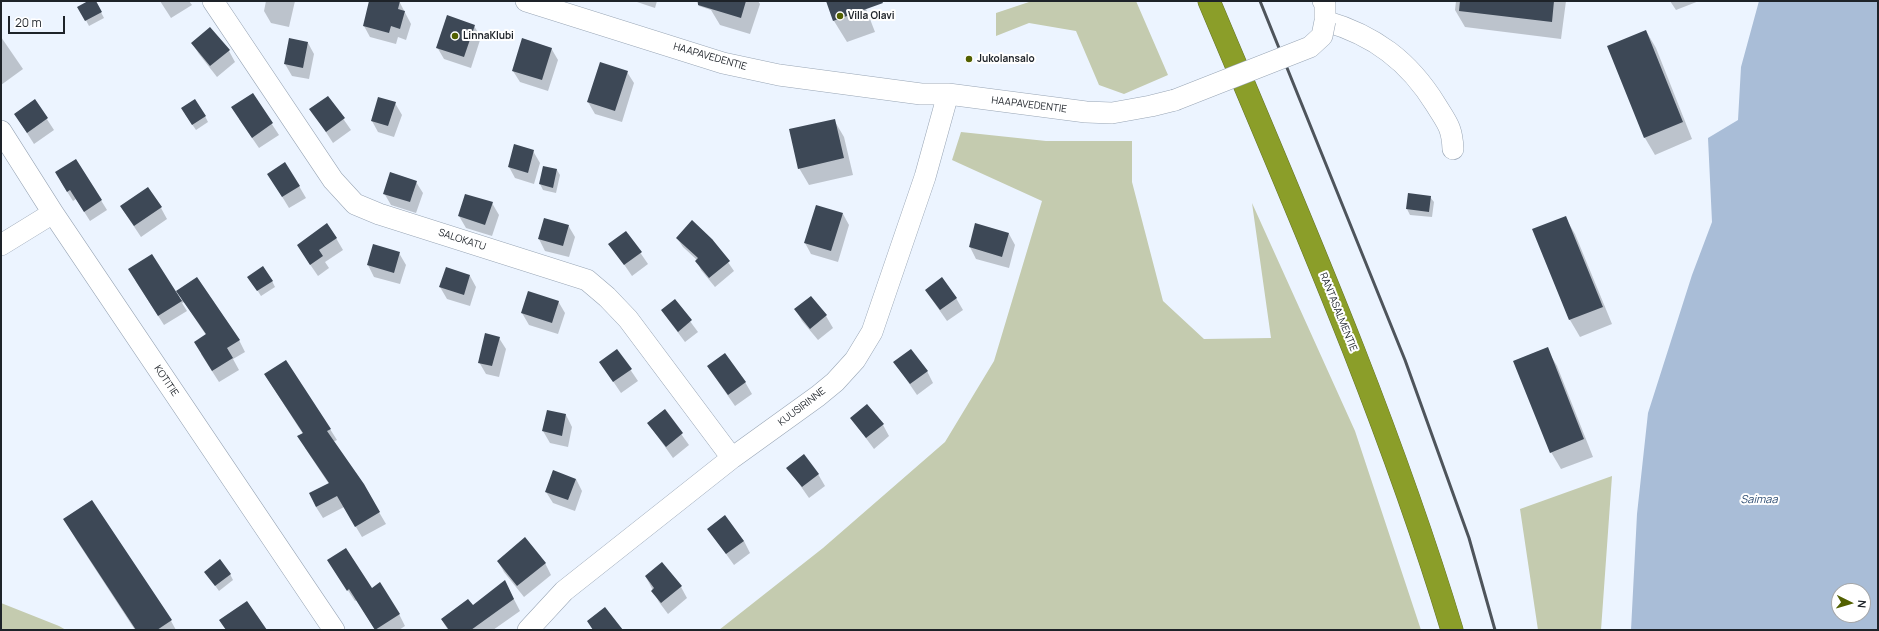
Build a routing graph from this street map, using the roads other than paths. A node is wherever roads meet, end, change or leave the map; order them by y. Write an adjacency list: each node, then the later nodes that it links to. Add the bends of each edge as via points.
1 (213, 1): 10 (street, SALOKATU, via 333,180 355,204 379,214 587,280 628,319)
2 (526, 1): 5 (street, HAAPAVEDENTIE, via 723,62 779,75 921,94)
3 (1209, 1): 13 (highway, RANTASALMENTIE, via 1359,362 1430,559)
4 (1324, 11): 5 (street, HAAPAVEDENTIE, bridge, via 1322,36 1310,47 1176,100 1151,106 1112,112 1086,112); 7 (street, HAAPAVEDENTIE, via 1405,64 1424,87 1452,132)
5 (948, 94): 10 (street, KUUSIRINNE, via 925,177 872,332 855,360 835,382)
6 (1, 131): 8 (street, KOTITIE)
7 (1453, 149)
8 (52, 213): 9 (street); 11 (street, KOTITIE)
9 (1, 245)
10 (732, 458): 12 (street, KUUSIRINNE, via 564,591)
11 (334, 630)
12 (528, 630)
13 (1452, 630)

